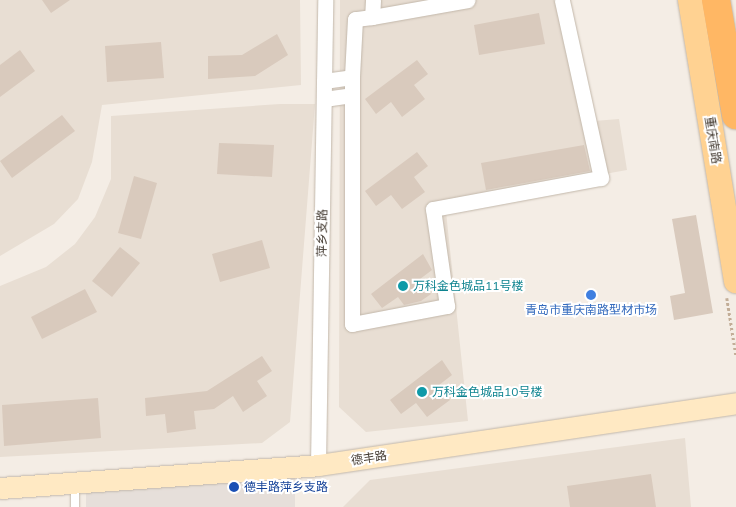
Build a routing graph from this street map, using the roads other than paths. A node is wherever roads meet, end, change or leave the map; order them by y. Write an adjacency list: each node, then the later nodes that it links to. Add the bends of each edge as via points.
1 (325, 0): 9 (street, 萍乡支路)
2 (373, 0): 7 (street)
3 (468, 0): 7 (street)
4 (562, 0): 10 (street, via 601,178 433,209 446,306 352,324)
5 (690, 0): 13 (main road, 重庆南路)
6 (716, 0): 12 (highway)
7 (372, 17): 8 (street, via 356,18)
8 (352, 77): 9 (street); 10 (street)
9 (324, 81): 11 (street, 萍乡支路)
10 (352, 95): 11 (street)
11 (324, 99): 15 (street, 萍乡支路)
12 (736, 115)
13 (736, 281)
14 (736, 403): 15 (street, 德丰路)
15 (318, 465): 16 (street, 德丰路)
16 (75, 483): 17 (street, 德丰路); 18 (lane)
17 (0, 488)
18 (75, 507)

